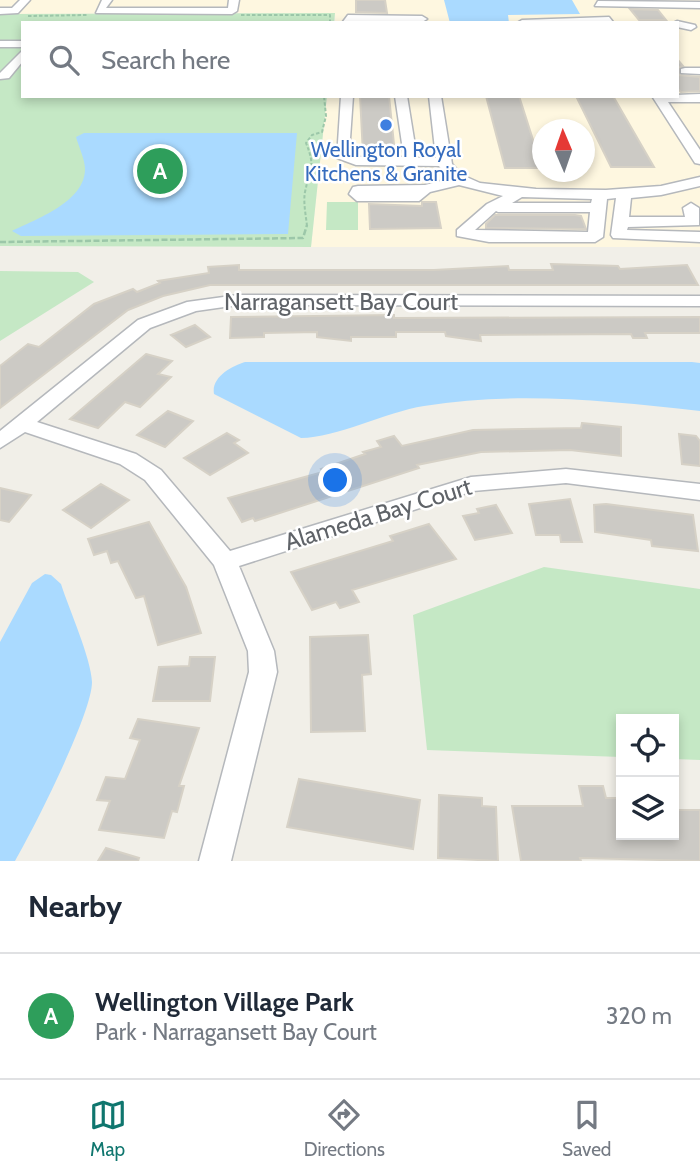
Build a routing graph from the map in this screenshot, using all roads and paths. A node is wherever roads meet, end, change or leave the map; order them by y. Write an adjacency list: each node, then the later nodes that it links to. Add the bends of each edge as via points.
1 (26, 0): 8 (street, via 15,11)
2 (107, 0): 3 (street, via 99,10 232,10)
3 (234, 0)
4 (664, 0): 5 (street)
5 (596, 2): 6 (street); 11 (street)
6 (622, 4): 7 (street); 11 (street, via 627,17)
7 (700, 5)
8 (0, 11)
9 (397, 12): 10 (street)
10 (422, 18): 12 (street)
11 (609, 20): 13 (street)
12 (347, 21)
13 (580, 21)
14 (679, 24): 15 (street)
15 (691, 27)
16 (0, 44): 17 (street)
17 (21, 44)
18 (21, 56): 21 (street)
19 (685, 71): 20 (street)
20 (700, 71)
21 (0, 76)
22 (679, 90): 23 (street)
23 (700, 90)
24 (679, 97): 30 (street)
25 (324, 98): 46 (path, via 322,132 306,143 313,170 305,193 307,227 303,238)
26 (347, 98): 34 (street, via 342,155 356,161)
27 (401, 98): 34 (street)
28 (435, 98): 35 (street)
29 (660, 98): 31 (street)
30 (700, 98)
31 (678, 126): 32 (street); 33 (street)
32 (700, 126)
33 (698, 155)
34 (411, 161): 35 (street)
35 (445, 162): 36 (street)
36 (461, 180): 38 (street); 40 (street, via 487,189)
37 (700, 181): 39 (street)
38 (425, 190)
39 (671, 191): 43 (street); 44 (street)
40 (521, 192): 41 (street); 42 (street)
41 (599, 200): 42 (street); 42 (street, via 595,237 463,233); 43 (street)
42 (492, 207)
43 (622, 207): 44 (street, via 694,222); 45 (street, via 619,234)
44 (697, 207)
45 (700, 237)
46 (0, 242)
47 (700, 301): 48 (street, Narragansett Bay Court, via 238,300 194,306 145,324)
48 (22, 424): 49 (street, Narragansett Bay Court); 51 (street, via 128,460 153,475)
49 (0, 441)
50 (700, 492): 51 (street, Alameda Bay Court, via 566,476 471,484)
51 (225, 562): 52 (street, via 261,651 263,672)
52 (215, 861)

